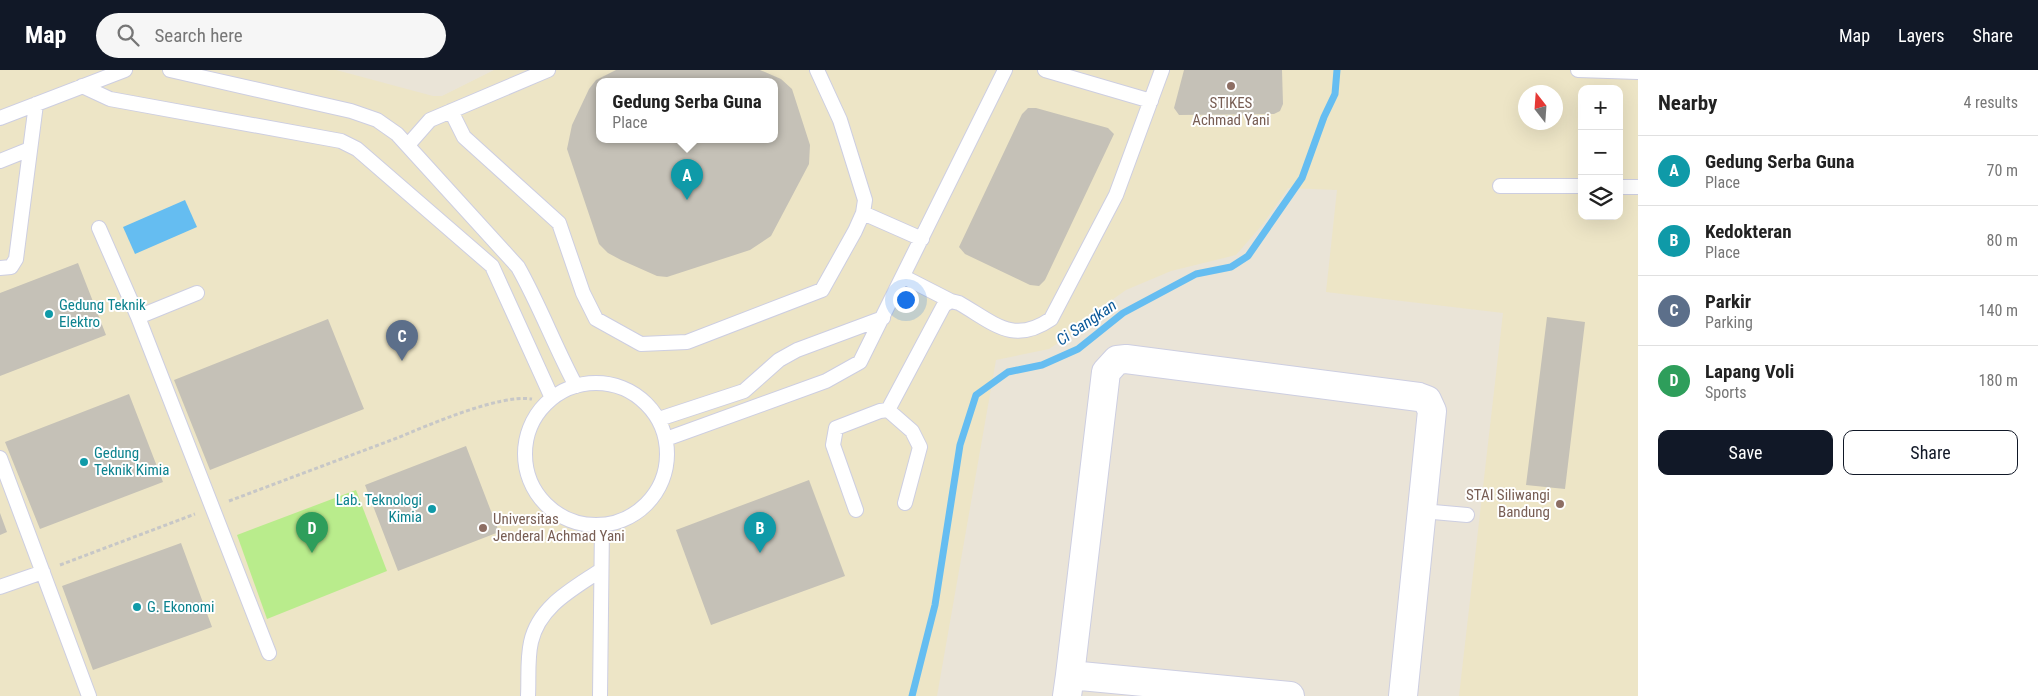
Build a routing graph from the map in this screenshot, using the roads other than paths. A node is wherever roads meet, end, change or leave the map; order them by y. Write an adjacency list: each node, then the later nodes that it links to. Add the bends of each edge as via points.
1 (122, 70): 10 (lane)
2 (170, 70): 15 (lane, via 351,111 377,120)
3 (548, 70): 13 (lane)
4 (817, 70): 22 (lane, via 840,120 865,200)
5 (1006, 70): 24 (lane)
6 (1045, 70): 11 (lane)
7 (1162, 70): 11 (lane)
8 (1578, 70): 9 (lane)
9 (1638, 72)
10 (82, 86): 12 (lane); 32 (lane, via 110,99 341,141 357,149 492,266)
11 (1151, 101): 28 (lane, via 1116,195 1051,319 1038,328 1022,332 1006,330)
12 (36, 104): 14 (lane); 16 (lane)
13 (451, 111): 15 (lane, via 430,120); 22 (lane, via 464,137 559,223 596,319 641,344 687,342 822,290)
14 (0, 118)
15 (408, 145): 31 (lane, via 518,267)
16 (30, 149): 17 (lane); 25 (lane, via 16,259 11,267)
17 (0, 161)
18 (1500, 186): 19 (lane)
19 (1578, 186)
20 (1623, 186): 21 (lane)
21 (1638, 186)
22 (863, 213): 24 (lane)
23 (99, 228): 29 (lane)
24 (922, 239): 26 (lane)
25 (0, 268)
26 (904, 277): 28 (lane); 30 (lane)
27 (197, 293): 29 (lane)
28 (951, 301): 33 (lane, via 944,305)
29 (138, 317): 45 (lane)
30 (883, 318): 34 (lane, via 797,350 779,360 744,391); 35 (lane, via 860,362 826,381)
31 (576, 386): 32 (lane); 34 (lane, via 592,383 623,388 638,395)
32 (550, 400): 41 (lane, via 536,415 529,430 525,462 529,478 536,492 558,514 572,521)
33 (888, 410): 37 (lane, via 912,431 920,447); 38 (lane, via 836,428 833,445)
34 (659, 419): 35 (lane)
35 (666, 439): 41 (lane, via 667,466 655,495 632,516)
36 (0, 458): 43 (lane)
37 (905, 503)
38 (856, 510)
39 (1422, 511): 40 (lane); 46 (street, via 1432,411 1427,400 1117,360 1106,372); 51 (street)
40 (1467, 515)
41 (602, 525): 42 (lane)
42 (601, 570): 48 (lane, via 554,602 536,624 530,643); 49 (lane)
43 (43, 572): 44 (lane); 47 (lane)
44 (0, 587)
45 (268, 653)
46 (1069, 686): 50 (street)
47 (89, 696)
48 (528, 696)
49 (600, 696)
50 (1290, 696)
51 (1403, 696)

